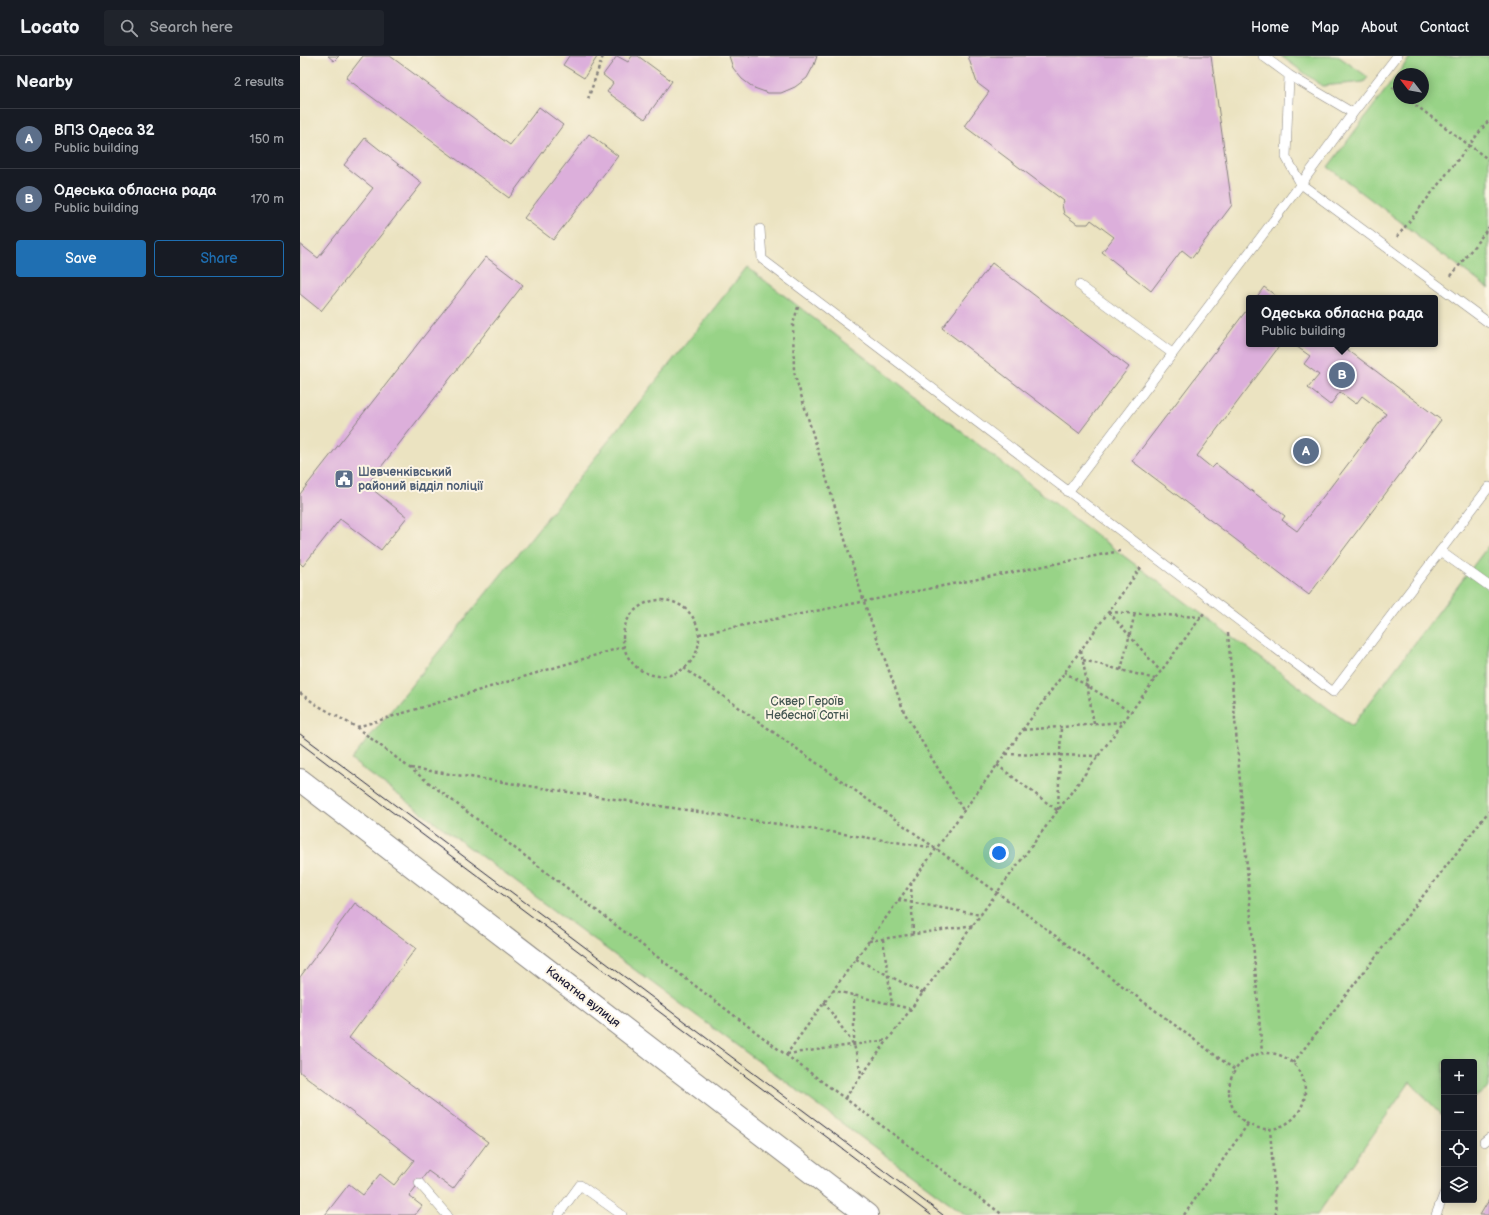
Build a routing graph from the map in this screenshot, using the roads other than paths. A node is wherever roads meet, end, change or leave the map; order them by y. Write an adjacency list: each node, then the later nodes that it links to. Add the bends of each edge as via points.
1 (1263, 56): 3 (lane)
2 (1397, 56): 4 (lane)
3 (1290, 75): 4 (lane); 5 (lane, via 1286,157)
4 (1353, 113): 5 (lane)
5 (1301, 184): 8 (lane); 9 (lane)
6 (760, 229): 11 (lane, via 762,259)
7 (1079, 285): 9 (lane)
8 (1489, 323)
9 (1172, 353): 11 (lane)
10 (1489, 487): 12 (lane)
11 (1068, 492): 12 (lane, via 1333,692)
12 (1440, 551): 13 (lane)
13 (1489, 586)
14 (300, 780): 17 (main road, Канатна вулиця)
15 (419, 1183): 18 (lane)
16 (1441, 1202): 21 (lane)
17 (855, 1209)
18 (447, 1215)
19 (558, 1215): 20 (lane, via 580,1185)
20 (622, 1215)
21 (1436, 1215)

